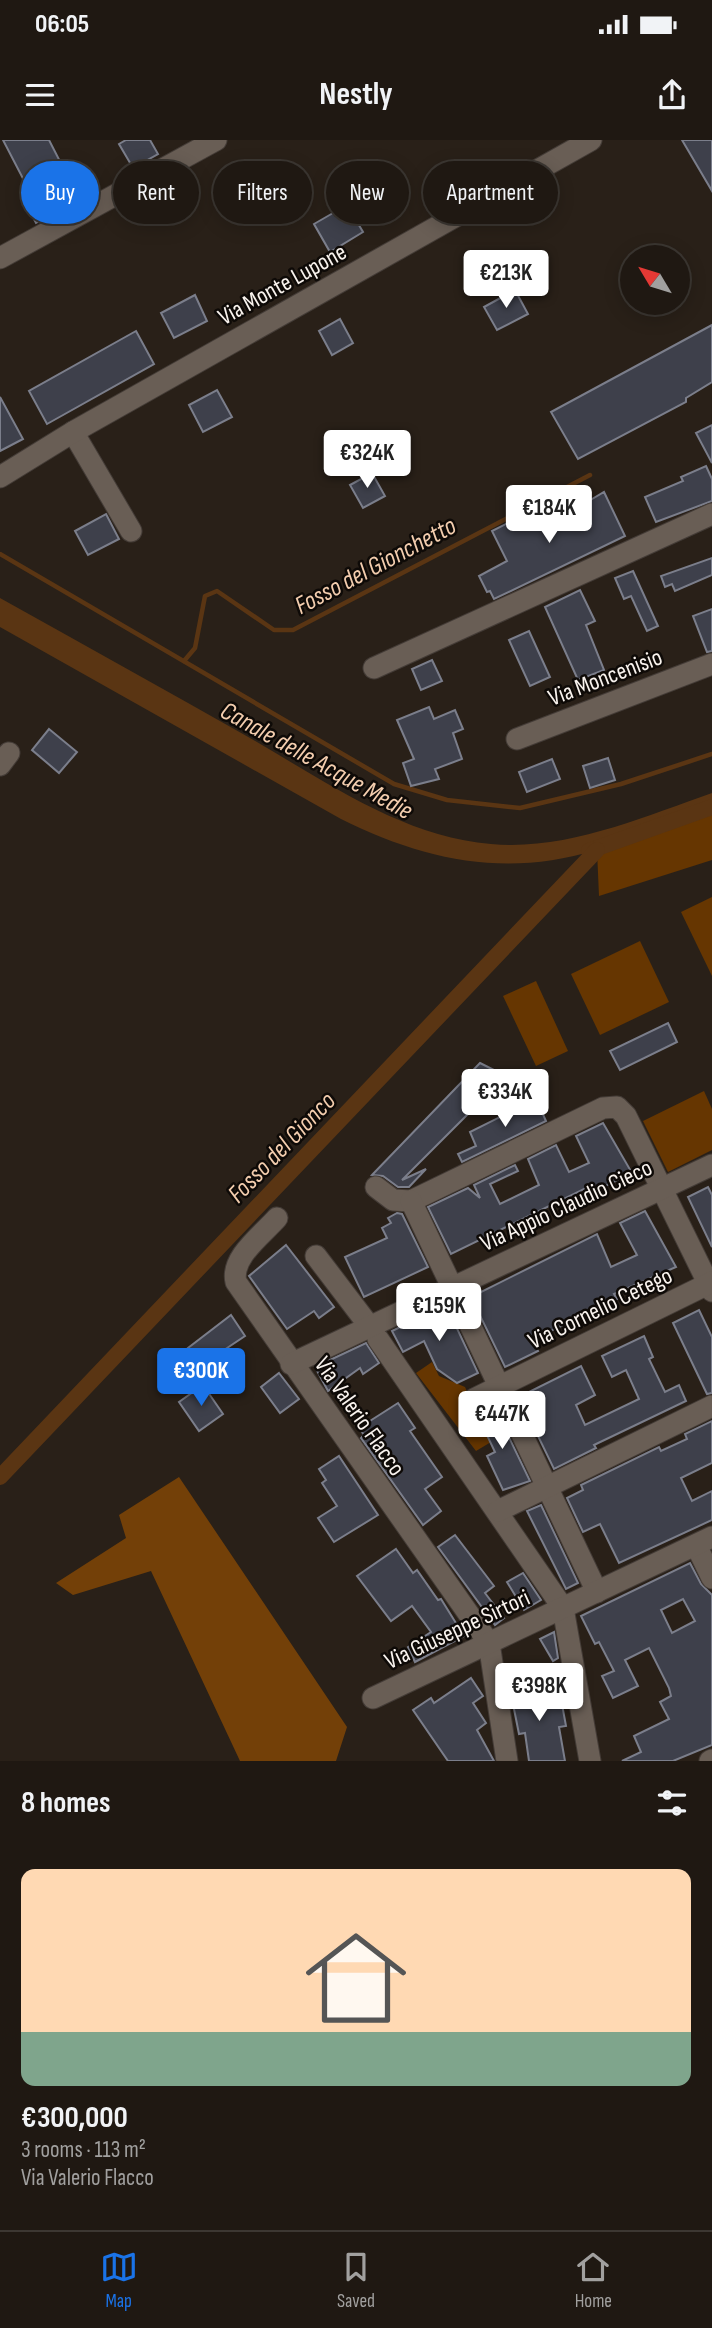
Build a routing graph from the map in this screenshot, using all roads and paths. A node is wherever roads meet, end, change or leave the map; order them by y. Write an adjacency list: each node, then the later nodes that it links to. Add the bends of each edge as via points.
1 (216, 140): 3 (street)
2 (591, 140): 4 (street, Via Monte Lupone)
3 (0, 258)
4 (73, 432): 5 (street, Via Monte Lupone); 7 (street)
5 (0, 477)
6 (712, 514): 9 (street)
7 (131, 531)
8 (712, 664): 10 (street, Via Moncenisio)
9 (374, 668)
10 (517, 739)
11 (712, 1165): 13 (street, Via Appio Claudio Cieco)
12 (376, 1187): 14 (street, via 393,1200)
13 (662, 1188): 14 (street, via 617,1107 603,1108); 17 (street); 18 (street, Via Appio Claudio Cieco)
14 (411, 1201): 18 (street)
15 (277, 1218): 20 (street, Via Valerio Flacco, via 239,1260 235,1278)
16 (316, 1256): 19 (street, Via Giuseppe Sirtori)
17 (711, 1286): 21 (street, Via Cornelio Cetego)
18 (453, 1288): 19 (street, Via Appio Claudio Cieco); 21 (street)
19 (374, 1333): 20 (street, Via Appio Claudio Cieco); 25 (street, Via Giuseppe Sirtori)
20 (291, 1364): 30 (street, Via Valerio Flacco)
21 (499, 1386): 22 (street, Via Cornelio Cetego); 24 (street)
22 (474, 1398)
23 (712, 1406): 24 (street)
24 (548, 1487): 25 (street); 28 (street)
25 (498, 1511): 29 (street, Via Giuseppe Sirtori)
26 (704, 1541): 27 (street); 28 (street, Via Giuseppe Sirtori)
27 (712, 1578)
28 (597, 1592): 29 (street, Via Giuseppe Sirtori)
29 (564, 1608): 30 (street, Via Giuseppe Sirtori); 33 (street)
30 (489, 1643): 31 (street, Via Giuseppe Sirtori); 32 (street)
31 (373, 1698)
32 (507, 1761)
33 (590, 1761)

